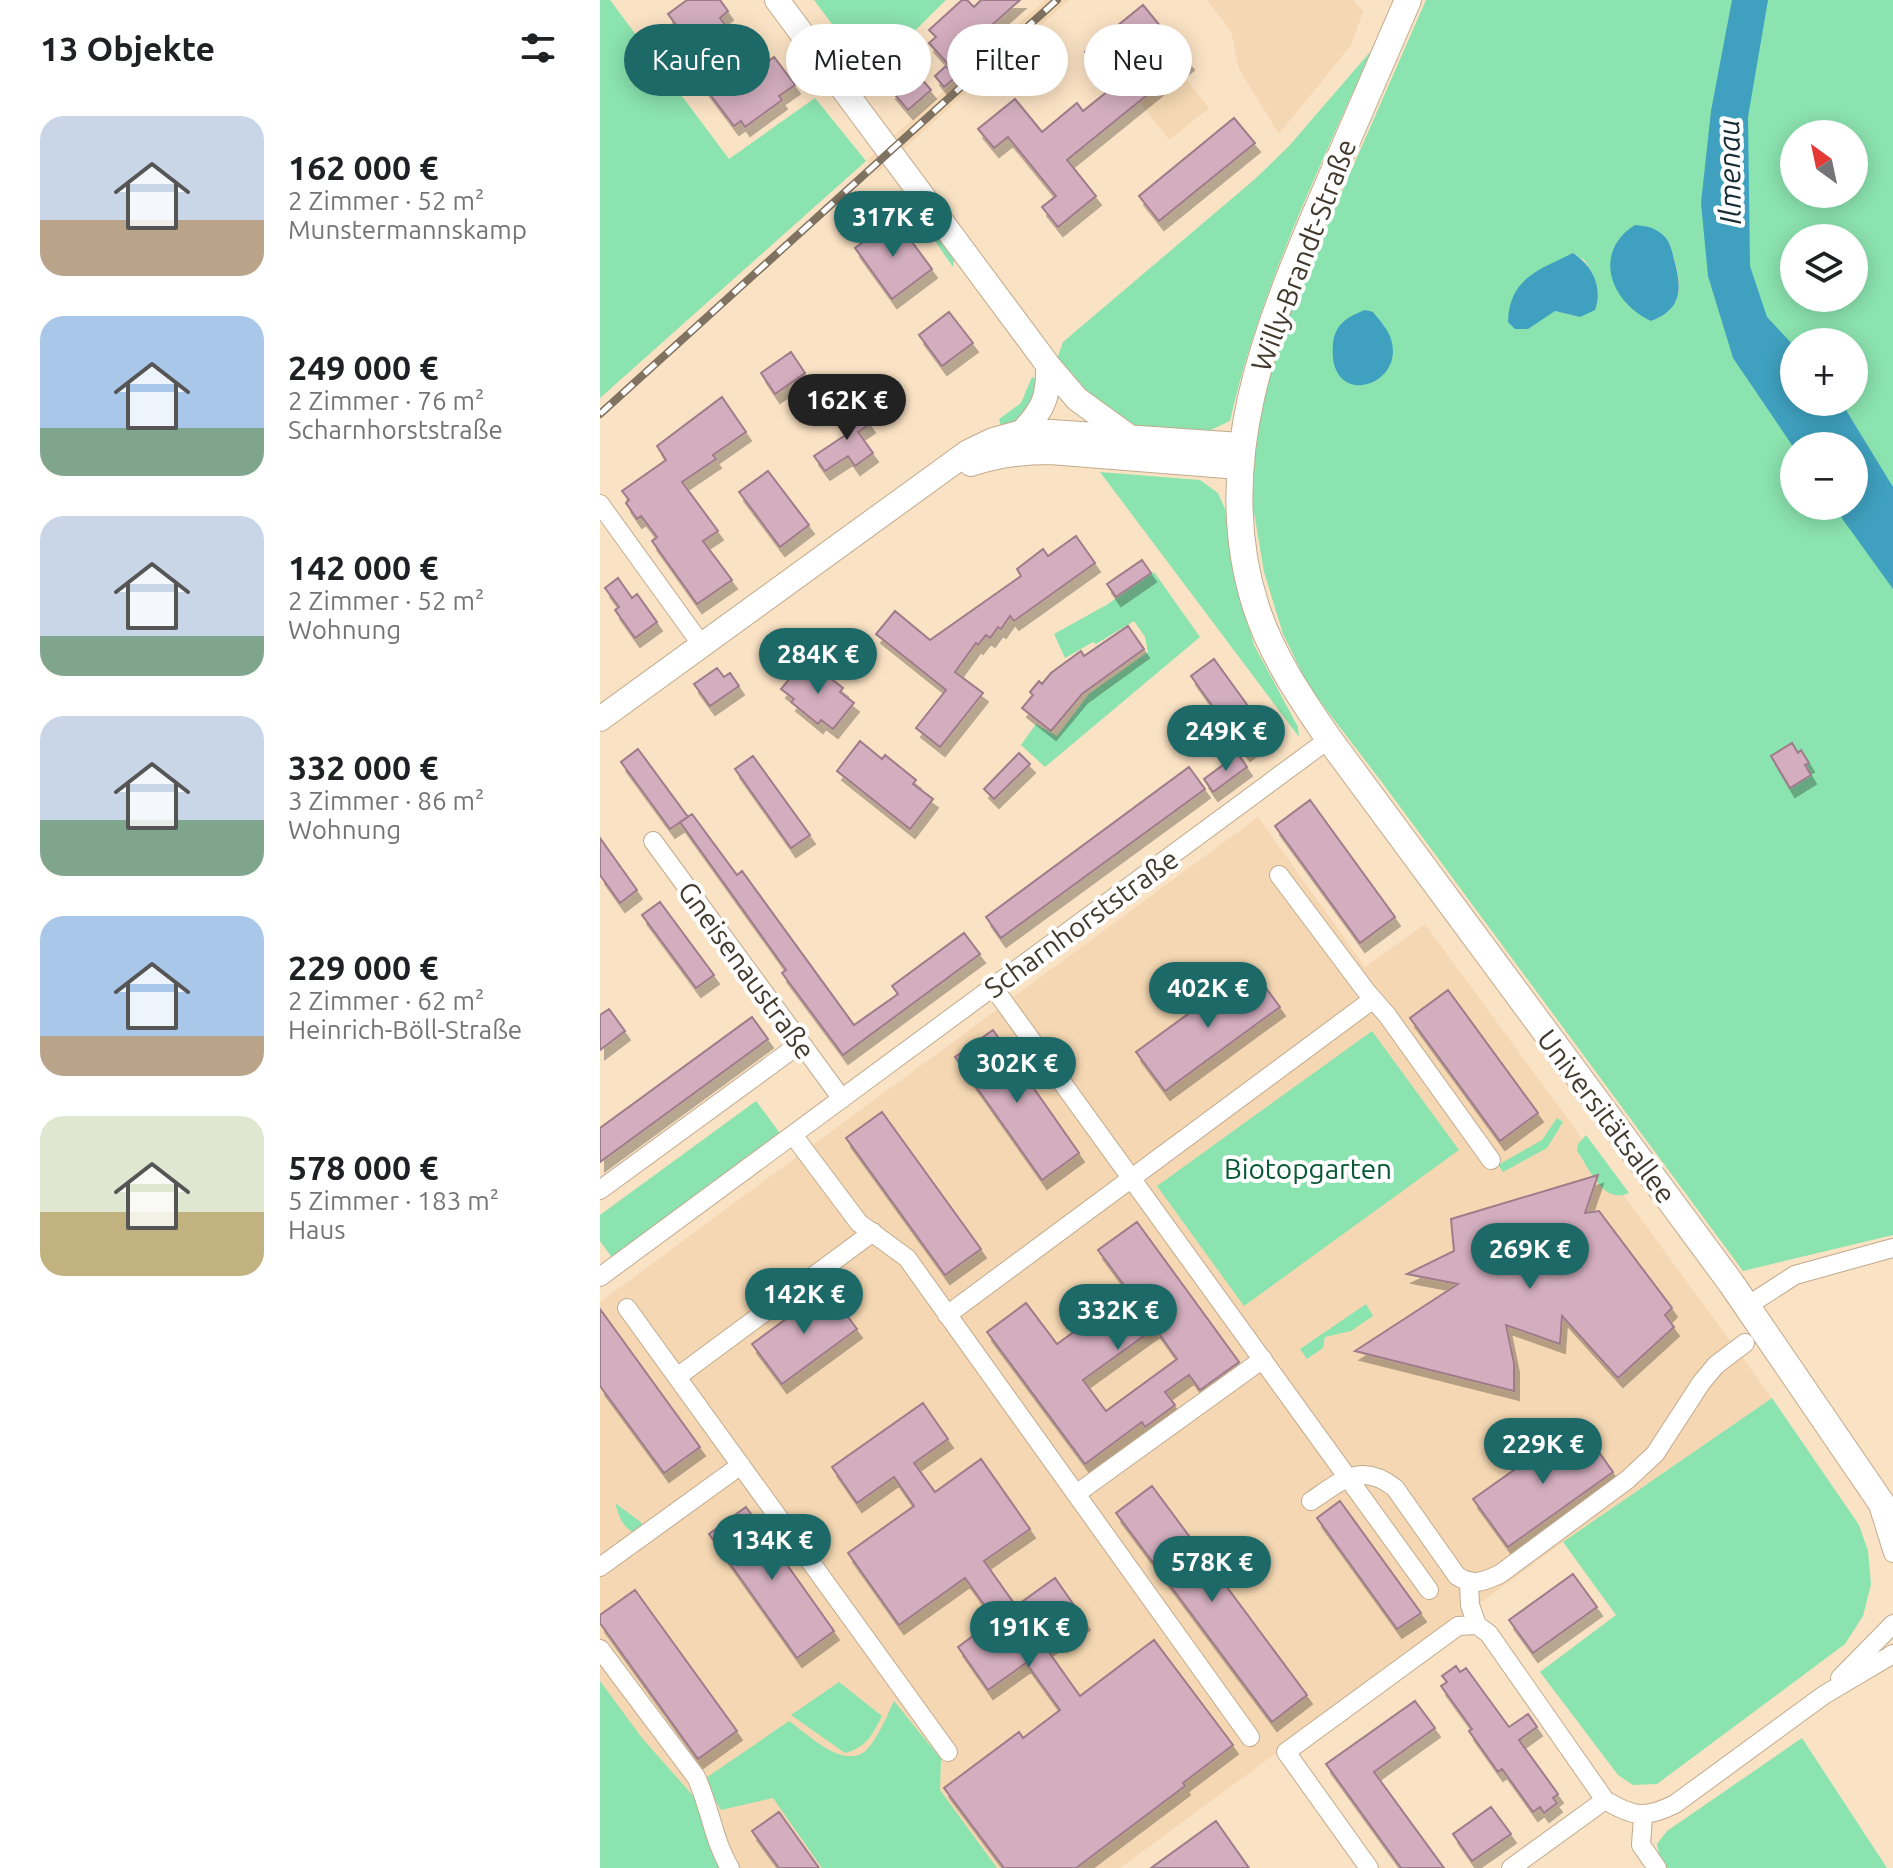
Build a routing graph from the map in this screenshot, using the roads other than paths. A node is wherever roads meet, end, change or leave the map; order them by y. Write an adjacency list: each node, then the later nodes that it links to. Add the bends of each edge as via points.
1 (777, 0): 3 (street)
2 (1408, 0): 8 (main road, Willy-Brandt-Straße, via 1272,321)
3 (1048, 365): 4 (street); 5 (street, via 1042,408); 7 (street)
4 (1077, 399): 6 (street); 7 (street, via 1082,419)
5 (1022, 432): 7 (street); 9 (street, via 968,452)
6 (1130, 437): 7 (street); 8 (street)
7 (1077, 443): 8 (street); 9 (street, via 996,456)
8 (1240, 456): 13 (main road, Willy-Brandt-Straße, via 1243,549 1257,609 1282,667)
9 (927, 481): 11 (street)
10 (600, 504): 11 (street)
11 (701, 644): 12 (street)
12 (600, 719)
13 (1329, 739): 16 (street, Scharnhorststraße); 27 (main road, Universitätsallee)
14 (653, 841): 18 (street, Gneisenaustraße)
15 (1279, 875): 17 (street)
16 (993, 987): 19 (street, Scharnhorststraße); 22 (street)
17 (1372, 1000): 21 (street); 22 (street)
18 (801, 1043): 19 (street, Gneisenaustraße); 23 (street)
19 (842, 1099): 20 (street, Scharnhorststraße)
20 (793, 1135): 24 (street, via 859,1223); 26 (street, Scharnhorststraße)
21 (1491, 1160)
22 (1131, 1178): 29 (street); 31 (street)
23 (600, 1190)
24 (873, 1232): 29 (street, via 907,1258); 32 (street)
25 (1893, 1248): 27 (street, via 1795,1275)
26 (600, 1277)
27 (1747, 1306): 36 (main road, Universitätsallee)
28 (627, 1308): 32 (street)
29 (947, 1315): 35 (street)
30 (1745, 1343): 41 (street, via 1716,1365 1655,1454 1627,1480 1500,1574)
31 (1263, 1359): 34 (street); 35 (street)
32 (677, 1377): 33 (street)
33 (741, 1465): 40 (street); 50 (street)
34 (1348, 1477): 37 (street); 41 (street, via 1365,1474 1395,1488 1457,1576); 42 (street)
35 (1076, 1494): 49 (street)
36 (1878, 1497): 38 (main road, Universitätsallee); 39 (street, Universitätsallee)
37 (1311, 1501)
38 (1893, 1520)
39 (1893, 1553)
40 (600, 1567)
41 (1469, 1583): 44 (street)
42 (1429, 1590)
43 (1893, 1608): 45 (street)
44 (1477, 1625): 51 (street, via 1489,1634); 54 (street, via 1458,1626 1286,1752)
45 (1888, 1629): 48 (street)
46 (600, 1649): 53 (street, via 696,1777)
47 (1893, 1654): 48 (street)
48 (1824, 1695): 52 (street, via 1675,1804)
49 (1250, 1737)
50 (948, 1752)
51 (1605, 1800): 52 (street); 55 (street)
52 (1643, 1816): 56 (street, via 1641,1845)
53 (730, 1868)
54 (1369, 1868)
55 (1511, 1868)
56 (1657, 1868)

